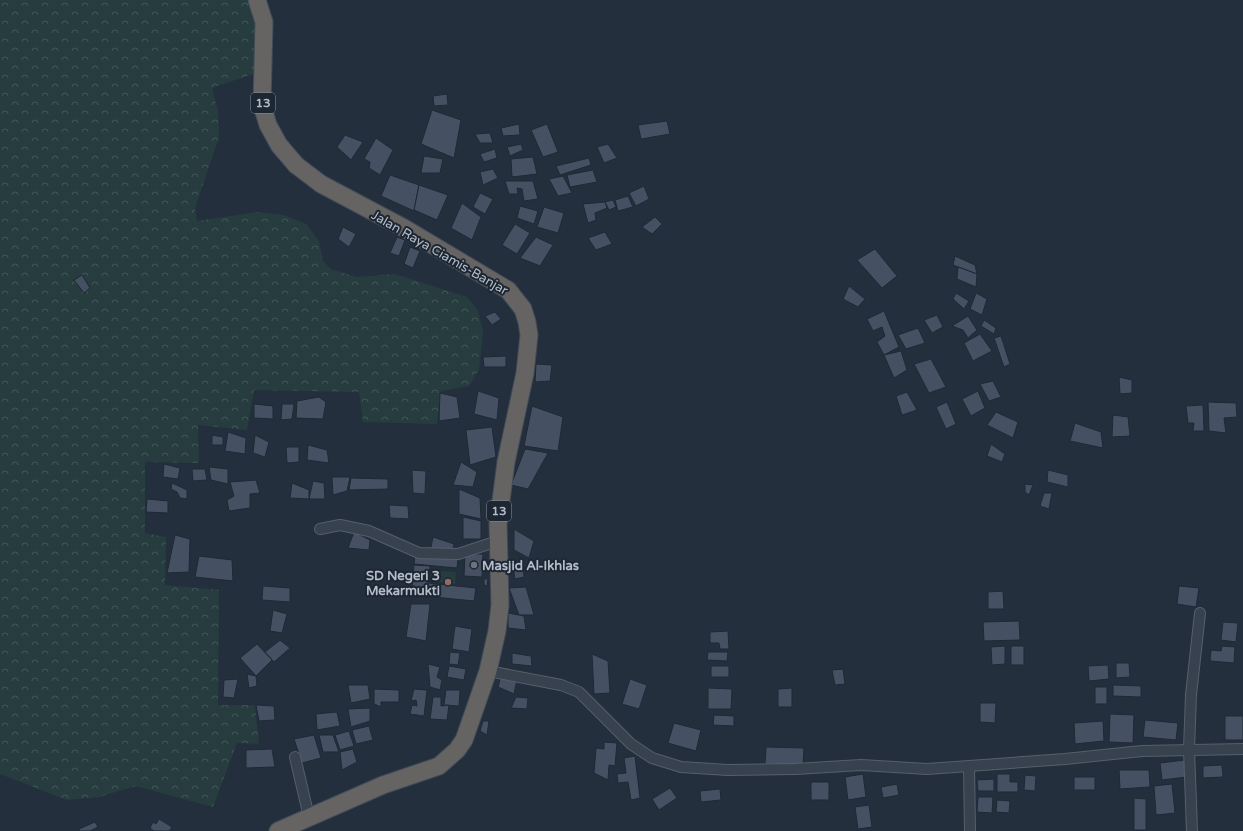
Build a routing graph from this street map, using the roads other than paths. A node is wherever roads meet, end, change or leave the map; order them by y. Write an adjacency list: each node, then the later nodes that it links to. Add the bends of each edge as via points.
1 (257, 0): 3 (highway, Jalan Raya Ciamis-Banjar / 13, via 264,22 262,105 268,125 279,145 296,165 321,184 404,228 508,290 523,310 529,335 525,373 506,462)
2 (320, 529): 3 (street, via 340,525 369,531 419,553 454,555)
3 (498, 541): 5 (highway, Jalan Raya Ciamis-Banjar / 13, via 500,605 498,631)
4 (1200, 613): 6 (street, via 1191,695)
5 (488, 671): 9 (street, via 561,685 579,692 631,744 652,758 681,766 728,770 795,769 861,764 927,769); 10 (highway, Jalan Raya Ciamis-Banjar / 13, via 464,740 447,760 432,769 383,785)
6 (1189, 749): 7 (street); 9 (street, via 1142,751); 13 (street)
7 (1243, 749)
8 (296, 757): 10 (street)
9 (969, 768): 12 (street)
10 (309, 817): 11 (highway, Jalan Raya Ciamis-Banjar / 13)
11 (278, 831)
12 (970, 831)
13 (1192, 831)

